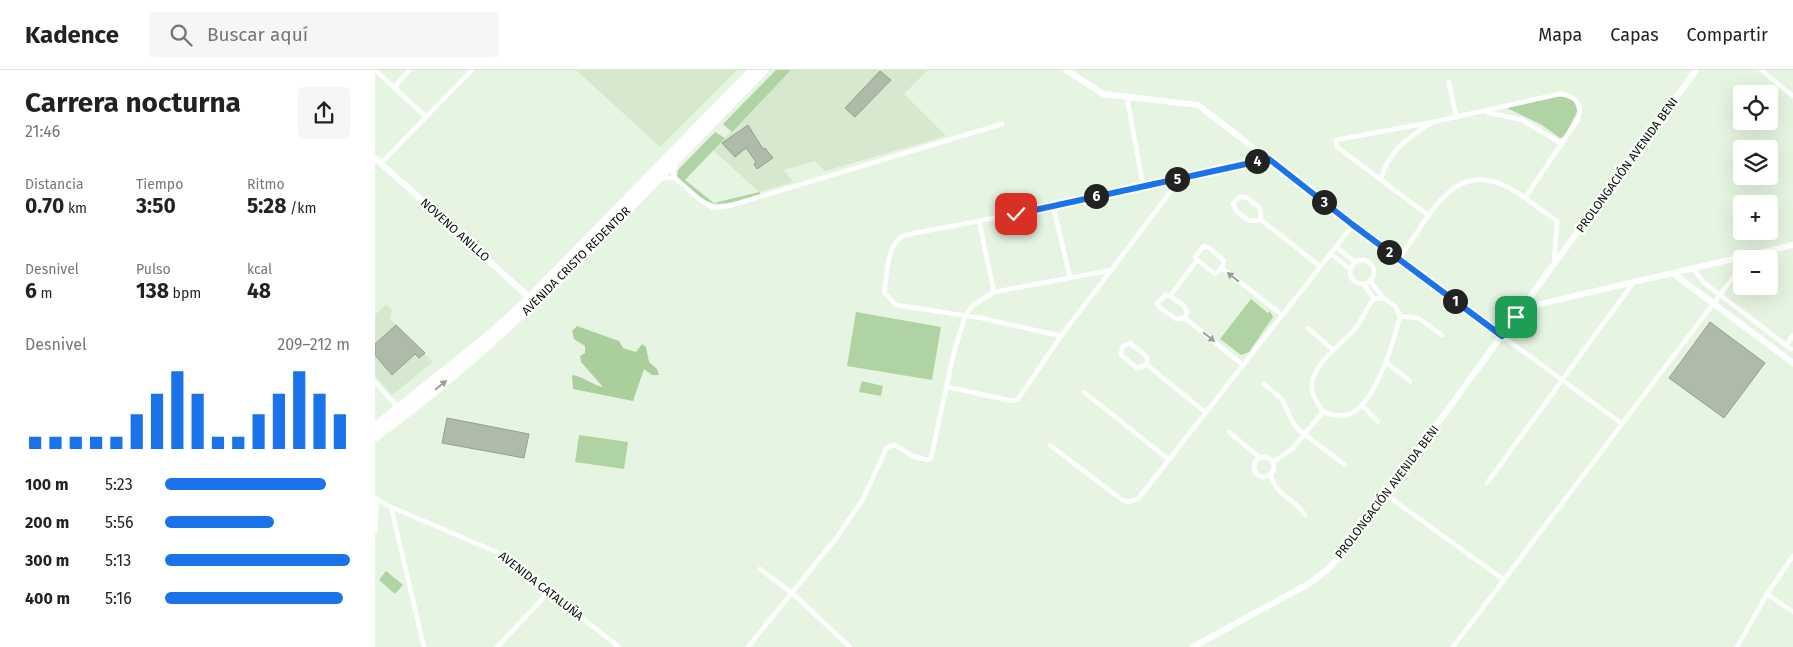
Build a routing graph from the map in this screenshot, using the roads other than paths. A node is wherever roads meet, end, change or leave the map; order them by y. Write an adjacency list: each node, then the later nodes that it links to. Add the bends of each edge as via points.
1 (375, 70): 10 (street)
2 (409, 70): 10 (street)
3 (472, 70): 14 (street)
4 (753, 70): 57 (highway, AVENIDA CRISTO REDENTOR)
5 (764, 70): 19 (highway, AVENIDA CRISTO REDENTOR)
6 (1067, 70): 12 (street, via 1093,90)
7 (1696, 70): 43 (street, PROLONGACIÓN AVENIDA BENI)
8 (1761, 70): 11 (street)
9 (1449, 82): 15 (street)
10 (394, 88): 14 (street)
11 (1793, 95)
12 (1127, 98): 21 (street, via 1198,105); 27 (street)
13 (1479, 111): 15 (street); 18 (street, via 1522,120); 18 (street, via 1559,94 1569,95 1578,103 1579,115)
14 (426, 117): 22 (street)
15 (1456, 117): 16 (street)
16 (1433, 122): 25 (street, via 1399,146); 25 (street, via 1337,140 1337,146)
17 (1002, 124): 23 (street, via 729,206 713,208)
18 (1562, 144): 28 (street)
19 (680, 154): 23 (street, via 673,173); 26 (highway, AVENIDA CRISTO REDENTOR)
20 (375, 158): 22 (street, NOVENO ANILLO)
21 (1269, 159): 24 (street); 33 (street)
22 (378, 165): 57 (street, NOVENO ANILLO)
23 (675, 178): 26 (street, via 664,177)
24 (1181, 178): 27 (street); 47 (street)
25 (1381, 179): 30 (street)
26 (654, 181): 93 (highway, AVENIDA CRISTO REDENTOR, one-way to 26, via 525,314)
27 (1143, 185): 29 (street)
28 (1525, 198): 30 (street, via 1505,184 1477,178 1454,187); 43 (street, via 1557,221)
29 (1053, 206): 32 (street); 50 (street)
30 (1429, 216): 38 (street)
31 (1261, 220): 31 (street, via 1261,208 1246,198 1240,196 1233,203 1236,211 1249,221); 42 (street)
32 (979, 222): 54 (street); 63 (street, via 897,238 884,292 896,305)
33 (1353, 225): 35 (street); 38 (street)
34 (1793, 245): 36 (street)
35 (1336, 247): 37 (street); 41 (street)
36 (1775, 250)
37 (1331, 254): 42 (street); 45 (street)
38 (1399, 259): 69 (street)
39 (1197, 260): 44 (street, via 1215,274); 44 (street, via 1195,257 1204,246 1224,261); 56 (street)
40 (1733, 260): 46 (street)
41 (1355, 262): 45 (street); 51 (street, via 1370,263 1374,274)
42 (1320, 266): 62 (street)
43 (1554, 266): 61 (street, PROLONGACIÓN AVENIDA BENI)
44 (1222, 268): 62 (street, one-way to 44)
45 (1350, 269): 52 (street, via 1353,280)
46 (1694, 269): 48 (street); 55 (street, via 1703,282)
47 (1112, 270): 50 (street); 68 (street)
48 (1675, 274): 53 (street); 60 (street)
49 (1733, 277): 55 (street)
50 (1070, 278): 54 (street)
51 (1370, 281): 52 (street); 58 (street)
52 (1364, 284): 59 (street)
53 (1633, 284): 61 (street); 79 (street)
54 (994, 292): 63 (street, via 973,305)
55 (1719, 295): 60 (street); 71 (street)
56 (1170, 296): 65 (street, via 1184,306); 65 (street, via 1161,299 1157,304 1159,307 1176,319)
57 (530, 298): 85 (highway, AVENIDA CRISTO REDENTOR)
58 (1383, 298): 59 (street); 64 (street, via 1395,306)
59 (1374, 299): 73 (street, via 1356,328)
60 (1713, 304): 75 (street); 89 (street)
61 (1523, 308): 69 (street)
62 (1282, 315): 76 (street)
63 (965, 316): 68 (street); 82 (street)
64 (1400, 316): 67 (street, via 1419,318); 74 (street)
65 (1185, 318): 76 (street, one-way to 76)
66 (1308, 328): 73 (street)
67 (1442, 335)
68 (1061, 336): 82 (street, via 1013,402)
69 (1502, 336): 79 (street); 101 (street, PROLONGACIÓN AVENIDA BENI)
70 (1793, 336): 71 (street)
71 (1786, 345): 72 (street)
72 (1791, 349)
73 (1333, 350): 87 (street, via 1311,384 1314,398)
74 (1387, 363): 78 (street); 84 (street)
75 (1793, 363)
76 (1243, 364): 86 (street)
77 (1147, 365): 77 (street, via 1147,357 1130,343 1122,347 1121,355 1137,368); 86 (street)
78 (1410, 381)
79 (1564, 381): 89 (street); 100 (street)
80 (375, 382): 85 (street)
81 (1263, 384): 92 (street, via 1281,399 1292,421)
82 (947, 387): 110 (street, via 931,458 912,456 895,445 887,447 863,499)
83 (1084, 392): 96 (street)
84 (1363, 405): 87 (street, via 1348,415); 88 (street)
85 (399, 409): 90 (highway, AVENIDA CRISTO REDENTOR)
86 (1205, 412): 96 (street)
87 (1323, 412): 92 (street)
88 (1378, 422)
89 (1621, 423): 108 (street)
90 (375, 427)
91 (1229, 432): 95 (street)
92 (1306, 435): 97 (street); 98 (street)
93 (375, 437)
94 (1050, 445): 96 (street, via 1128,502 1138,499)
95 (1259, 457): 97 (street); 99 (street, via 1254,462 1255,472 1261,476)
96 (1168, 459)
97 (1273, 462): 99 (street)
98 (1345, 466)
99 (1271, 474): 104 (street, via 1275,488)
100 (1487, 484)
101 (1385, 494): 108 (street); 118 (street, PROLONGACIÓN AVENIDA BENI, via 1327,570 1310,583)
102 (376, 499): 103 (street, AVENIDA CATALUÑA); 105 (street)
103 (391, 507): 109 (street, AVENIDA CATALUÑA, via 501,554); 113 (street)
104 (1305, 515)
105 (375, 531)
106 (1793, 556): 111 (street)
107 (761, 569): 110 (street)
108 (1504, 580): 119 (street)
109 (549, 592): 114 (street); 115 (street, AVENIDA CATALUÑA)
110 (792, 593): 116 (street); 117 (street)
111 (1767, 594): 112 (street); 120 (street)
112 (1793, 612)
113 (424, 647)
114 (497, 647)
115 (619, 647)
116 (748, 647)
117 (850, 647)
118 (1193, 647)
119 (1453, 647)
120 (1737, 647)

